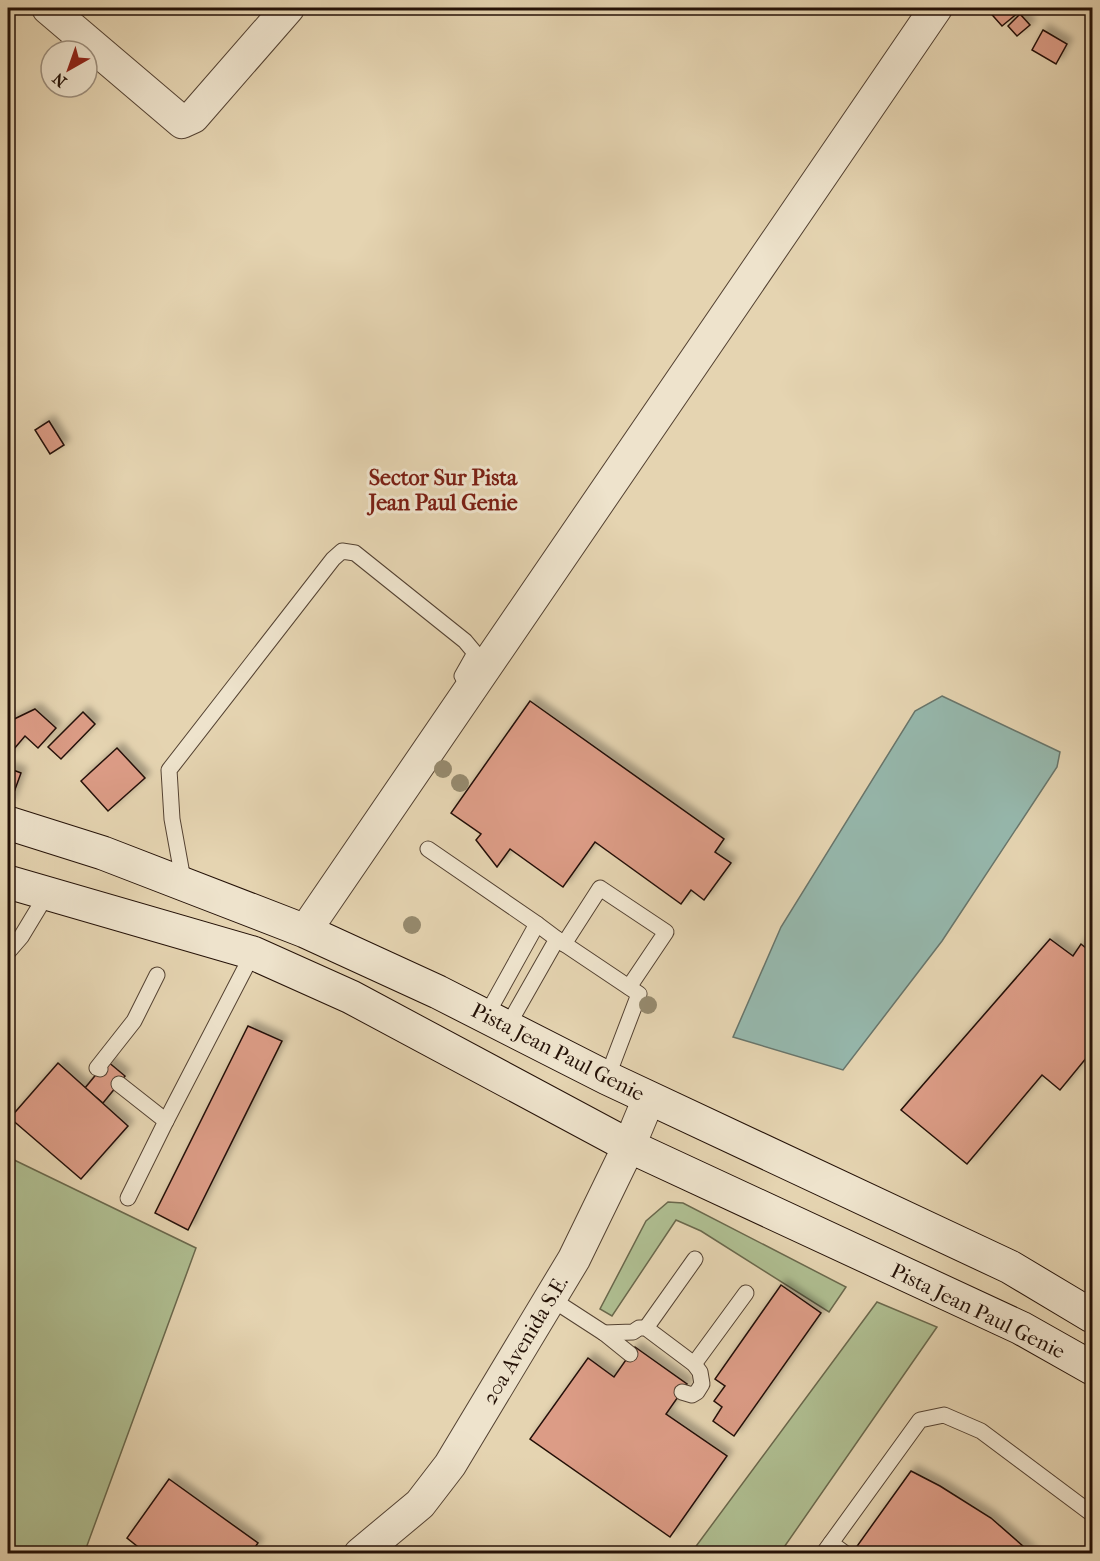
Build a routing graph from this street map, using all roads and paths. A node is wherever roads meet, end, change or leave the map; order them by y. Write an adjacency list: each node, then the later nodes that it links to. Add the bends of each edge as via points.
1 (48, 8): 2 (street, via 182,122 193,117)
2 (288, 8)
3 (936, 8): 10 (street)
4 (8, 823): 7 (main road, Pista Jean Paul Genie)
5 (428, 849): 9 (lane)
6 (8, 882): 8 (main road, Pista Jean Paul Genie)
7 (184, 885): 10 (main road, Pista Jean Paul Genie); 10 (lane, via 172,819 169,770 333,559 342,551 355,553 475,653)
8 (47, 894): 12 (lane); 13 (main road, Pista Jean Paul Genie)
9 (537, 924): 11 (lane); 16 (lane)
10 (298, 928): 16 (main road, Pista Jean Paul Genie)
11 (560, 942): 15 (lane); 15 (lane, via 600,888 666,932); 16 (lane)
12 (8, 952)
13 (253, 953): 21 (lane); 22 (main road, Pista Jean Paul Genie, via 351,997)
14 (157, 975): 17 (lane, via 145,1003)
15 (629, 987): 18 (lane, via 639,994)
16 (497, 1022): 18 (main road, Pista Jean Paul Genie)
17 (100, 1069)
18 (607, 1078): 20 (main road, Pista Jean Paul Genie)
19 (119, 1084): 21 (lane)
20 (649, 1098): 22 (street, 20a Avenida S.E.); 27 (main road, Pista Jean Paul Genie, via 1010,1267)
21 (166, 1121): 23 (lane)
22 (629, 1146): 26 (street, 20a Avenida S.E.); 33 (main road, Pista Jean Paul Genie, via 1021,1328)
23 (128, 1198)
24 (695, 1259): 28 (lane)
25 (746, 1293): 32 (lane)
26 (550, 1298): 30 (lane); 37 (street, 20a Avenida S.E., via 450,1465 420,1504)
27 (1079, 1307): 29 (main road)
28 (646, 1329): 30 (lane); 32 (lane)
29 (1092, 1333)
30 (603, 1334): 31 (lane)
31 (630, 1354)
32 (694, 1365): 34 (lane, via 702,1384 692,1395)
33 (1092, 1368)
34 (682, 1392)
35 (1092, 1514): 36 (lane, via 981,1431 944,1415 920,1420)
36 (827, 1548): 38 (lane)
37 (360, 1554)
38 (846, 1554)

